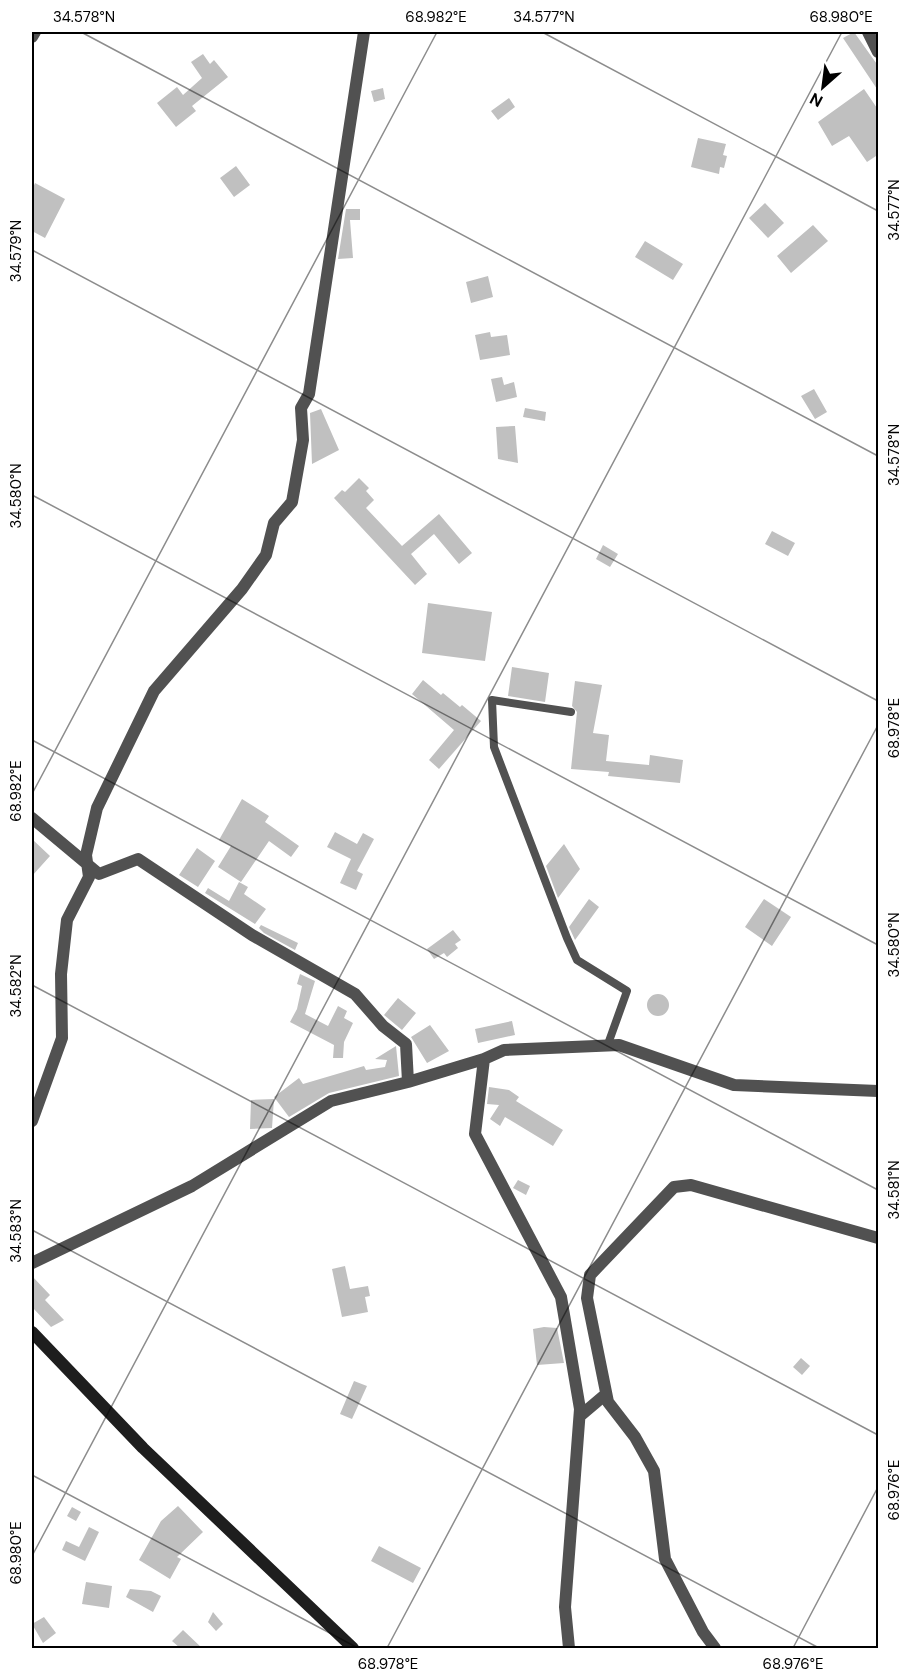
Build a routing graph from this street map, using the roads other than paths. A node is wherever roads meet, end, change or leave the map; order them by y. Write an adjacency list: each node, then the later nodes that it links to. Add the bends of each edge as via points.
1 (35, 32): 4 (street)
2 (364, 32): 8 (street, via 309,394 301,408 303,440 292,502 274,523 266,555 242,589 154,691 97,808)
3 (868, 32): 5 (street)
4 (32, 37)
5 (879, 52)
6 (571, 712): 9 (lane, via 492,700 495,747 577,960 627,991)
7 (32, 818): 8 (street)
8 (87, 865): 11 (street, via 99,874 138,859 252,934 355,994 383,1026 406,1044); 13 (street, via 89,877 67,920 61,974 62,1038)
9 (608, 1044): 10 (street, via 504,1050); 12 (street, via 734,1085)
10 (484, 1059): 11 (street); 18 (street, via 475,1134 561,1297)
11 (408, 1082): 15 (street, via 331,1101 192,1186)
12 (879, 1091)
13 (32, 1121)
14 (879, 1238): 17 (street, via 692,1185 674,1187 590,1275 587,1298)
15 (32, 1263)
16 (32, 1332): 19 (main road, via 143,1448)
17 (606, 1394): 18 (street); 21 (street, via 654,1471 665,1559)
18 (580, 1416): 20 (street, via 565,1607)
19 (353, 1648)
20 (569, 1648)
21 (715, 1648)

